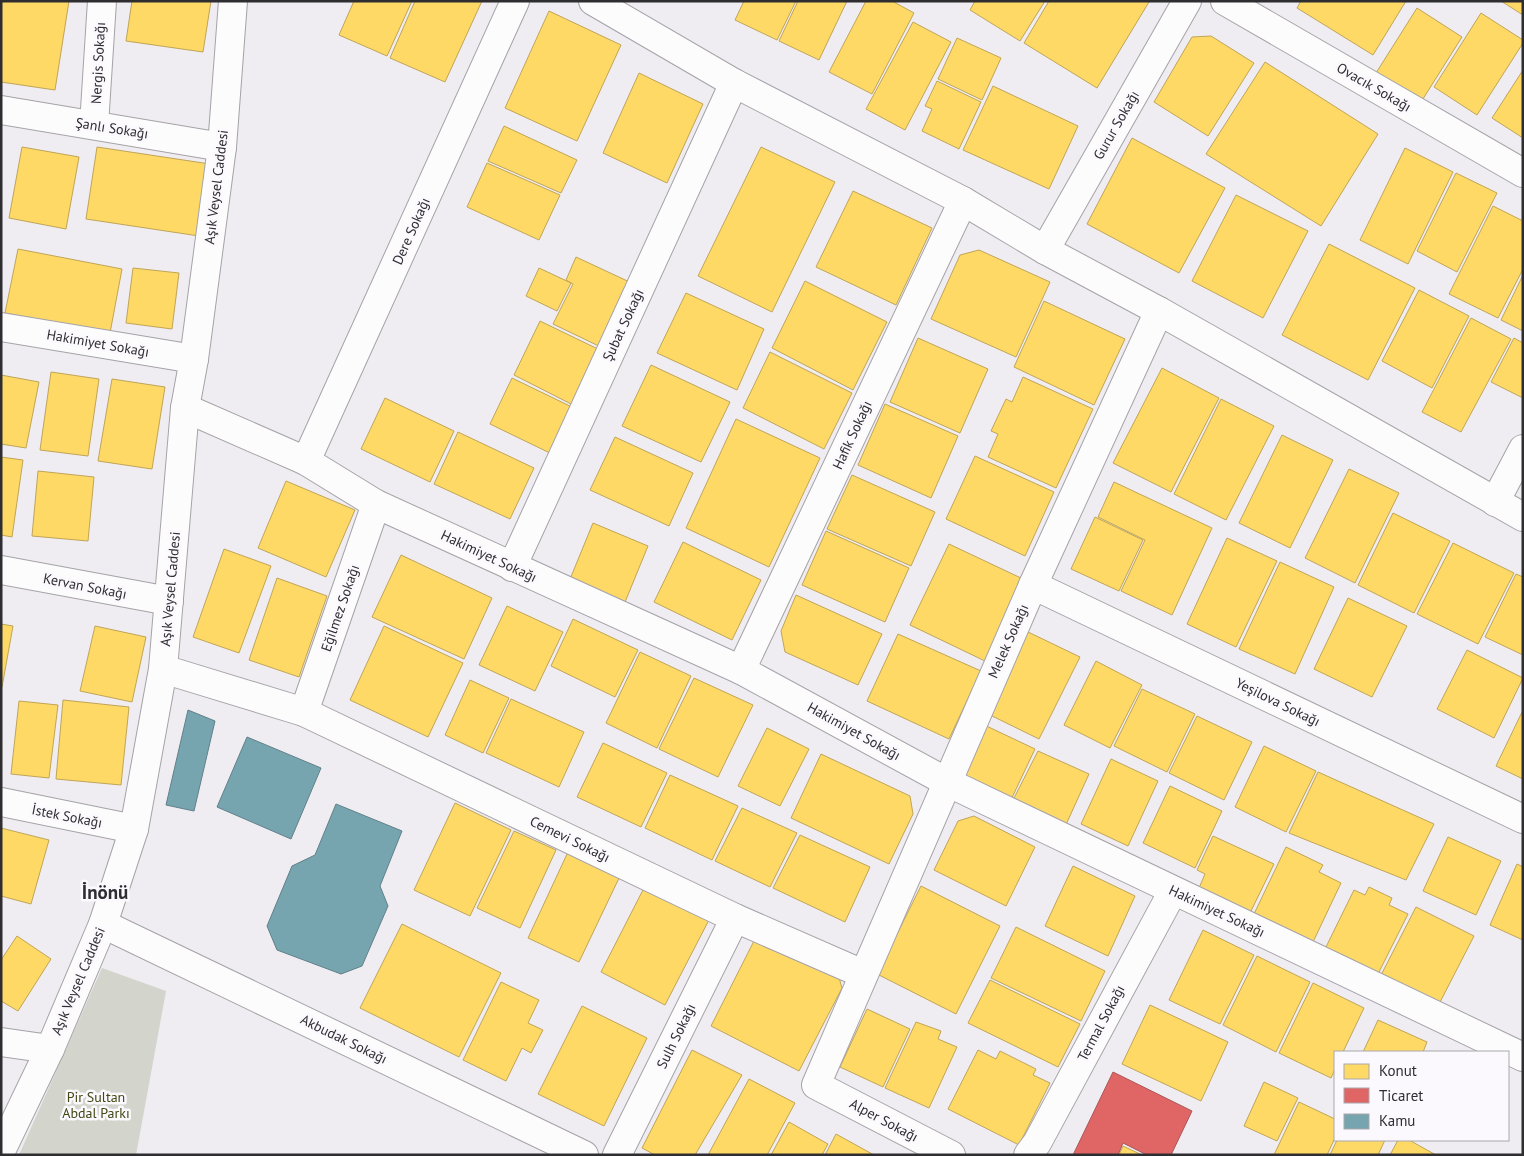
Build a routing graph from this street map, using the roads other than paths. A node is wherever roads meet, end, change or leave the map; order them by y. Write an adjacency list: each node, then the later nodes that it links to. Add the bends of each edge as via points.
1 (102, 1): 9 (street, Nergis Sokağı)
2 (233, 1): 10 (street, Aşık Veysel Caddesi)
3 (515, 1): 19 (street, Dere Sokağı)
4 (593, 1): 7 (street)
5 (1187, 1): 13 (street, Gurur Sokağı)
6 (1226, 1): 11 (street, Ovacık Sokağı)
7 (734, 83): 12 (street); 23 (street, Şubat Sokağı)
8 (1, 110): 9 (street, Şanlı Sokağı)
9 (94, 125): 10 (street, Şanlı Sokağı)
10 (222, 147): 16 (street, Aşık Veysel Caddesi)
11 (1523, 173)
12 (963, 201): 13 (street); 28 (street, Hafik Sokağı)
13 (1045, 250): 14 (street)
14 (1159, 311): 20 (street); 25 (street, Melek Sokağı)
15 (1, 327): 16 (street, Hakimiyet Sokağı)
16 (194, 359): 17 (street, Aşık Veysel Caddesi)
17 (185, 408): 19 (street, Hakimiyet Sokağı); 26 (street, Aşık Veysel Caddesi)
18 (1523, 449): 20 (street)
19 (306, 461): 21 (street, Hakimiyet Sokağı)
20 (1495, 502): 22 (street)
21 (376, 504): 23 (street, Hakimiyet Sokağı); 29 (street, Eğilmez Sokağı)
22 (1523, 516)
23 (512, 567): 28 (street, Hakimiyet Sokağı)
24 (1, 570): 26 (street, Kervan Sokağı)
25 (1033, 585): 30 (street, Melek Sokağı); 32 (street, Yeşilova Sokağı)
26 (169, 601): 27 (street, Aşık Veysel Caddesi)
27 (162, 669): 29 (street, Cemevi Sokağı); 33 (street, Aşık Veysel Caddesi)
28 (741, 670): 30 (street, Hakimiyet Sokağı)
29 (304, 712): 35 (street, Cemevi Sokağı)
30 (947, 782): 34 (street, Hakimiyet Sokağı); 37 (street, Melek Sokağı)
31 (1, 802): 33 (street, İstek Sokağı)
32 (1523, 820)
33 (134, 829): 36 (street, Aşık Veysel Caddesi)
34 (1173, 891): 40 (street, Hakimiyet Sokağı); 45 (street, Termal Sokağı)
35 (735, 918): 37 (street, Cemevi Sokağı); 43 (street, Sulh Sokağı)
36 (103, 924): 39 (street, Aşık Veysel Caddesi); 42 (street, Akbudak Sokağı)
37 (863, 974): 44 (street, Alper Sokağı, via 816,1085)
38 (1, 1042): 39 (street)
39 (50, 1049): 41 (street, Aşık Veysel Caddesi)
40 (1523, 1057)
41 (1, 1151)
42 (584, 1155)
43 (617, 1155)
44 (951, 1155)
45 (1028, 1155)

